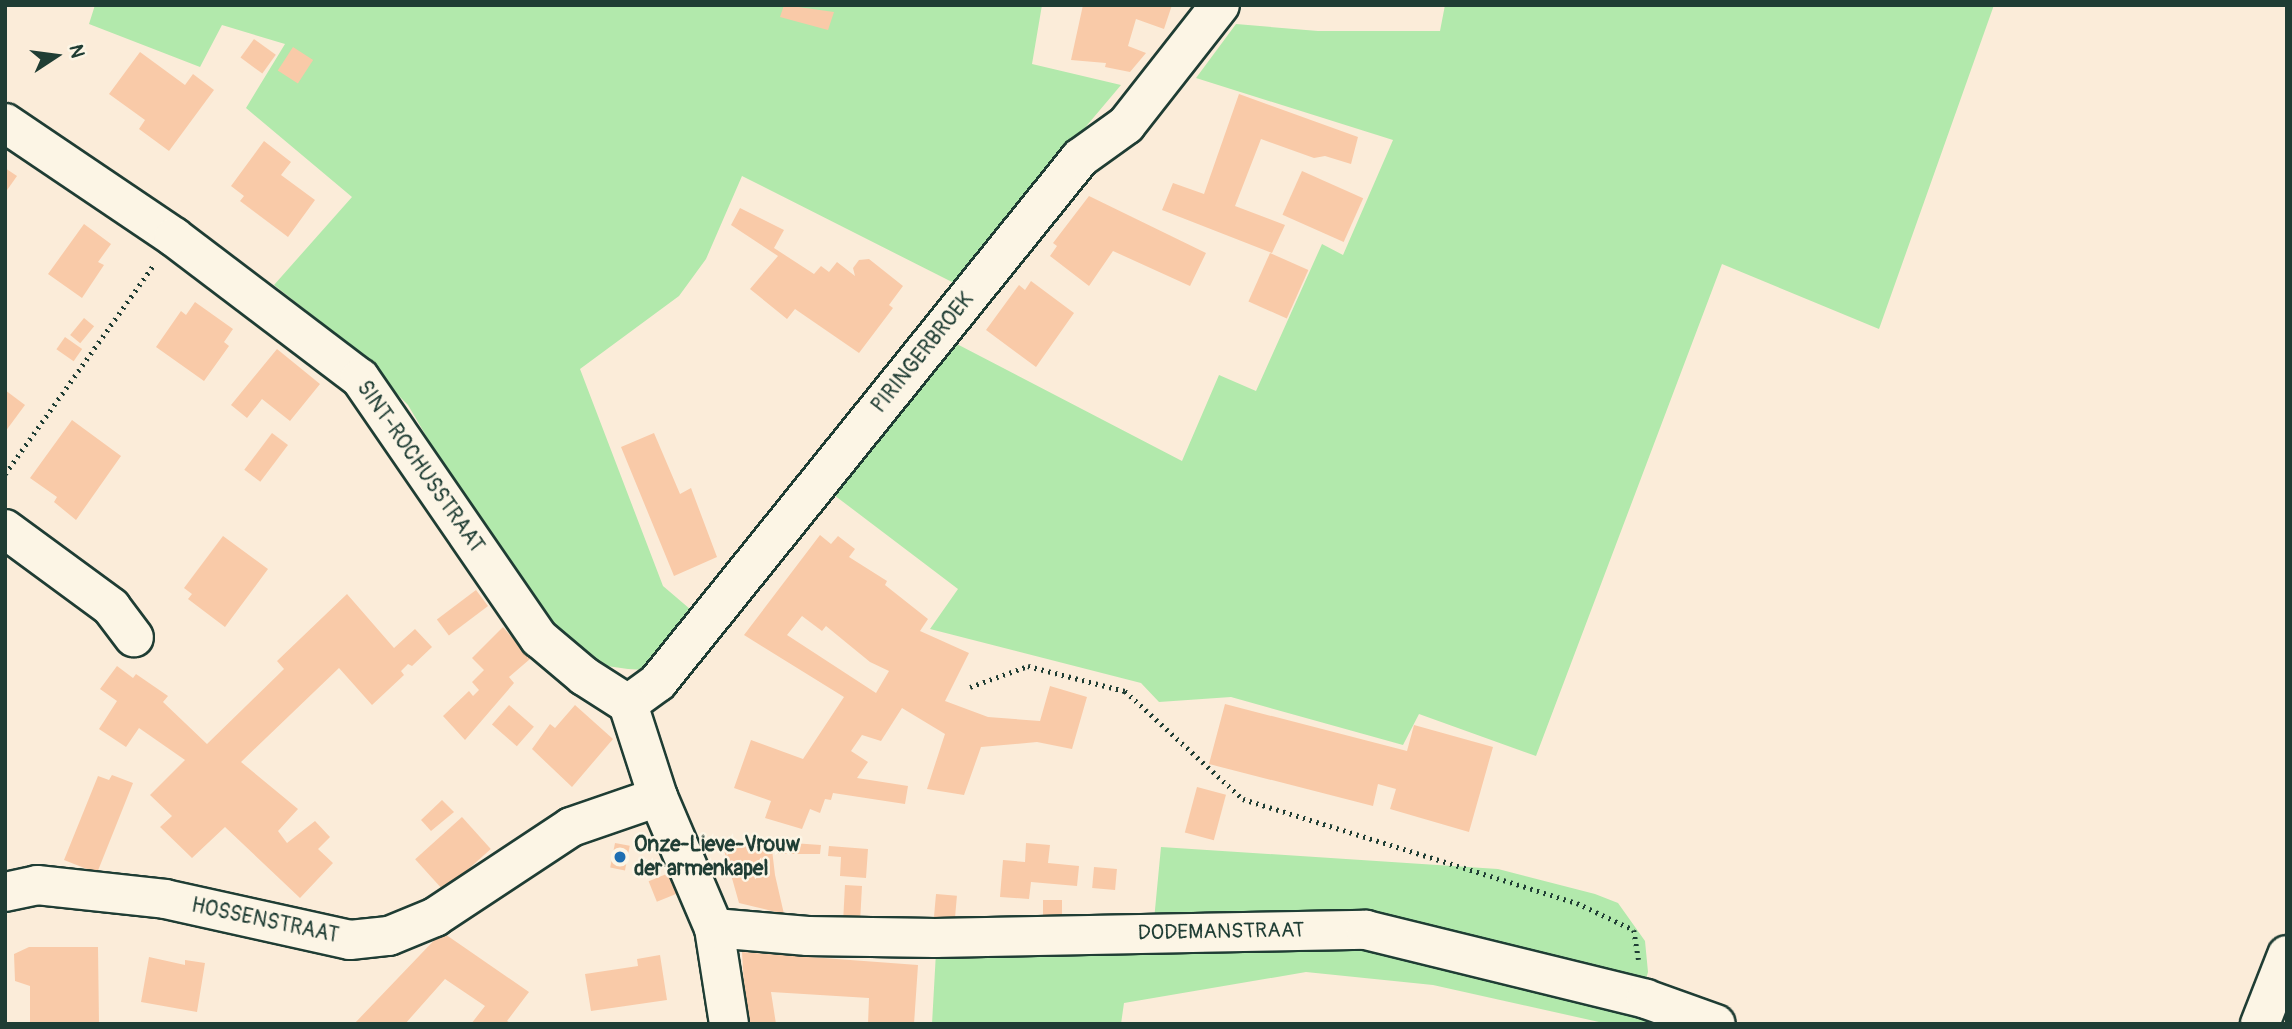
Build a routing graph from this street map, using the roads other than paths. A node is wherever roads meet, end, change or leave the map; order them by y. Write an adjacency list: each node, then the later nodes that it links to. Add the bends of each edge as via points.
1 (1220, 5): 5 (street, PIRINGERBROEK, via 1126,125 1080,158 658,682)
2 (5, 123): 5 (street, SINT-ROCHUSSTRAAT, via 174,237 360,378 539,638 584,676)
3 (5, 529): 4 (street, via 111,607)
4 (134, 637)
5 (628, 704): 6 (street)
6 (658, 797): 7 (street, HOSSENSTRAAT, via 571,827 435,917 389,936 350,940 165,899 37,885); 8 (street)
7 (5, 892)
8 (714, 928): 10 (street); 11 (street, DODEMANSTRAAT, via 808,936 935,938 1366,930 1646,999)
9 (2287, 955): 12 (street)
10 (729, 1024)
11 (1717, 1024)
12 (2260, 1024)

